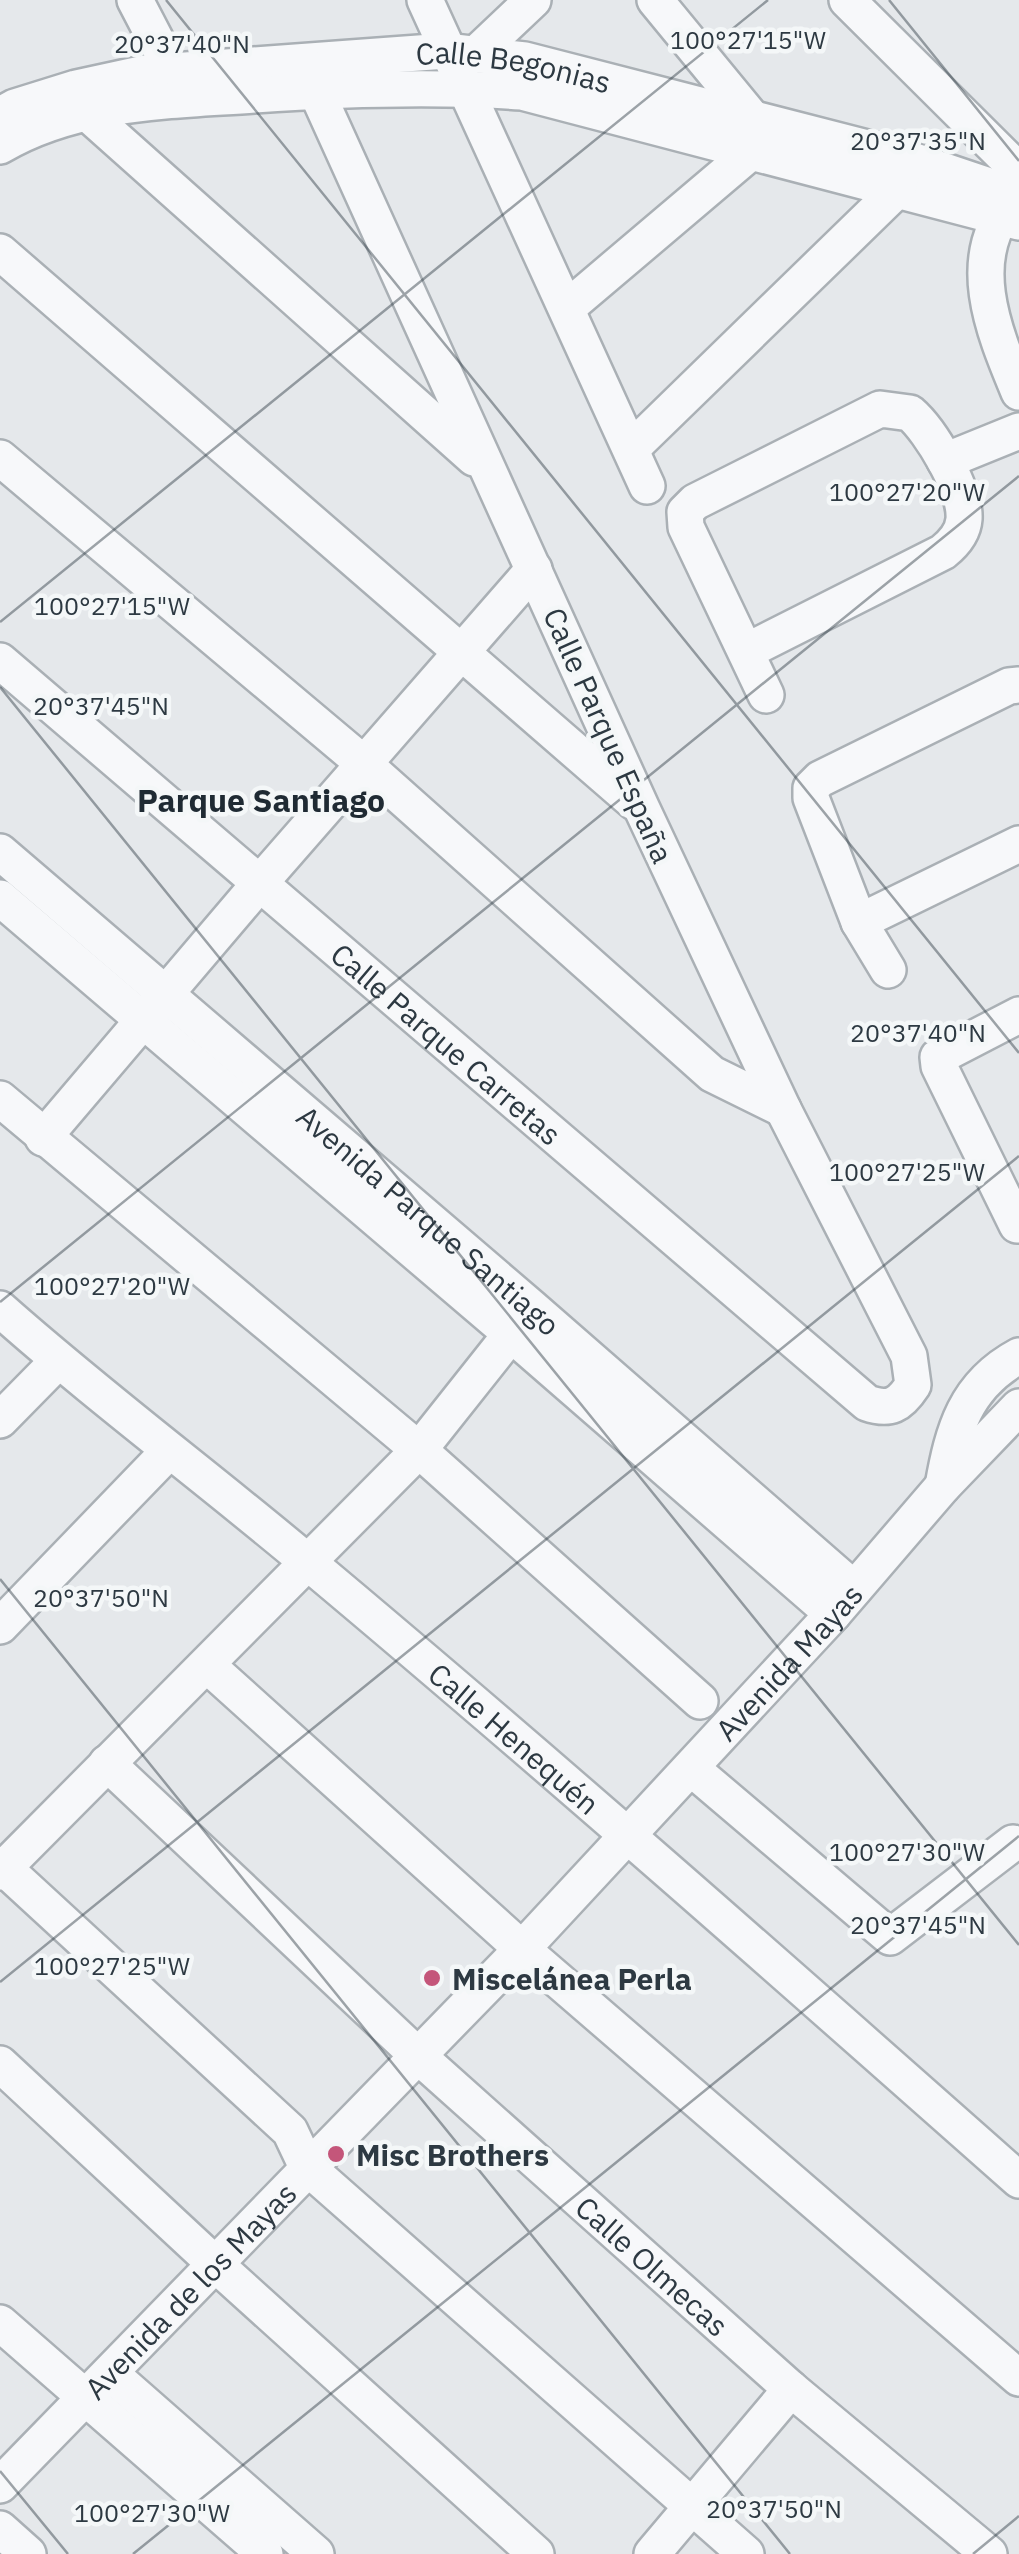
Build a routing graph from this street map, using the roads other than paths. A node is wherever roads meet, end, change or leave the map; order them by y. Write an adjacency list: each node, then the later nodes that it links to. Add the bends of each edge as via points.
1 (135, 0): 7 (street)
2 (424, 0): 6 (street)
3 (533, 0): 6 (street)
4 (655, 0): 11 (street)
5 (847, 0): 13 (street)
6 (461, 53): 8 (street, Calle Begonias); 9 (street); 11 (street, Calle Begonias, via 525,60)
7 (172, 71): 8 (street, Calle Begonias); 12 (street, Calle Begonias, via 15,106)
8 (310, 76): 9 (street, Calle Begonias); 10 (street, Calle Begonias); 23 (street, Calle Parque España)
9 (463, 88): 11 (street, Calle Begonias, via 522,92); 17 (street)
10 (86, 112): 12 (street, Calle Begonias); 23 (street)
11 (752, 135): 14 (street, Calle Begonias); 17 (street)
12 (0, 137)
13 (1019, 170)
14 (902, 174): 15 (street, Calle Begonias); 20 (street)
15 (1015, 205): 18 (street, via 986,258 987,307)
16 (0, 252): 26 (street)
17 (567, 308): 20 (street)
18 (1019, 392)
19 (1019, 431): 22 (street)
20 (632, 449): 24 (street)
21 (0, 458): 31 (street)
22 (946, 461): 27 (street, via 964,518 952,544); 27 (street, via 910,413 880,410 689,506 683,520)
23 (485, 468): 25 (street, Calle Parque España)
24 (647, 486)
25 (534, 569): 26 (street); 32 (street, Calle Parque España)
26 (462, 650): 31 (street); 32 (street)
27 (747, 651): 30 (street)
28 (0, 661): 35 (street, Calle Parque Carretas)
29 (1019, 685): 37 (street, via 814,782 811,798)
30 (766, 696)
31 (363, 764): 35 (street); 42 (street, via 712,1074)
32 (642, 809): 42 (street, Calle Parque España)
33 (1019, 844): 37 (street)
34 (0, 852): 39 (street, Avenida Parque Santiago)
35 (259, 884): 39 (street); 49 (street, Calle Parque Carretas, via 868,1403)
36 (0, 898): 39 (street, Avenida Parque Santiago)
37 (859, 922): 38 (street)
38 (888, 970)
39 (153, 1007): 43 (street); 46 (street, Avenida Parque Santiago); 56 (street, Avenida Parque Santiago, via 532,1308)
40 (1019, 1015): 44 (street, via 938,1057)
41 (0, 1099): 43 (street)
42 (783, 1109): 49 (street, Calle Parque España, via 909,1356 913,1386)
43 (43, 1138): 52 (street)
44 (1012, 1201)
45 (0, 1309): 48 (street, Calle Henequén)
46 (511, 1334): 52 (street); 56 (street, Avenida Parque Santiago)
47 (1019, 1356): 54 (street, Avenida Mayas, via 989,1378 960,1417)
48 (58, 1361): 51 (street); 53 (street, Calle Henequén)
49 (901, 1403)
50 (1019, 1408): 54 (street, Avenida Mayas)
51 (0, 1420)
52 (419, 1450): 55 (street); 59 (street)
53 (169, 1451): 55 (street, Calle Henequén); 57 (street)
54 (943, 1486): 56 (street, Avenida Mayas)
55 (307, 1561): 58 (street); 62 (street, Calle Henequén)
56 (843, 1602): 61 (street, Avenida Mayas)
57 (0, 1626)
58 (207, 1665): 60 (street); 65 (street)
59 (700, 1701)
60 (107, 1763): 64 (street); 66 (street, Calle Olmecas)
61 (691, 1768): 62 (street, Avenida Mayas); 63 (street, via 890,1937)
62 (629, 1835): 65 (street, Avenida de los Mayas); 69 (street, Calle Henequén)
63 (1014, 1843)
64 (2, 1870): 68 (street, via 290,2131)
65 (522, 1949): 66 (street, Avenida de los Mayas); 72 (street)
66 (416, 2054): 68 (street, Avenida de los Mayas); 74 (street, Calle Olmecas)
67 (0, 2064): 70 (street)
68 (307, 2166): 70 (street, Avenida de los Mayas); 76 (street)
69 (1019, 2180)
70 (214, 2263): 73 (street, Avenida de los Mayas); 81 (street)
71 (0, 2323): 73 (street)
72 (1019, 2378)
73 (98, 2386): 75 (street, Avenida de los Mayas); 79 (street); 80 (street)
74 (791, 2390): 76 (street); 84 (street, Calle Olmecas)
75 (0, 2485)
76 (691, 2506): 82 (street); 83 (street)
77 (0, 2529): 78 (street)
78 (28, 2554)
79 (265, 2554)
80 (316, 2554)
81 (536, 2554)
82 (652, 2554)
83 (746, 2554)
84 (989, 2554)

